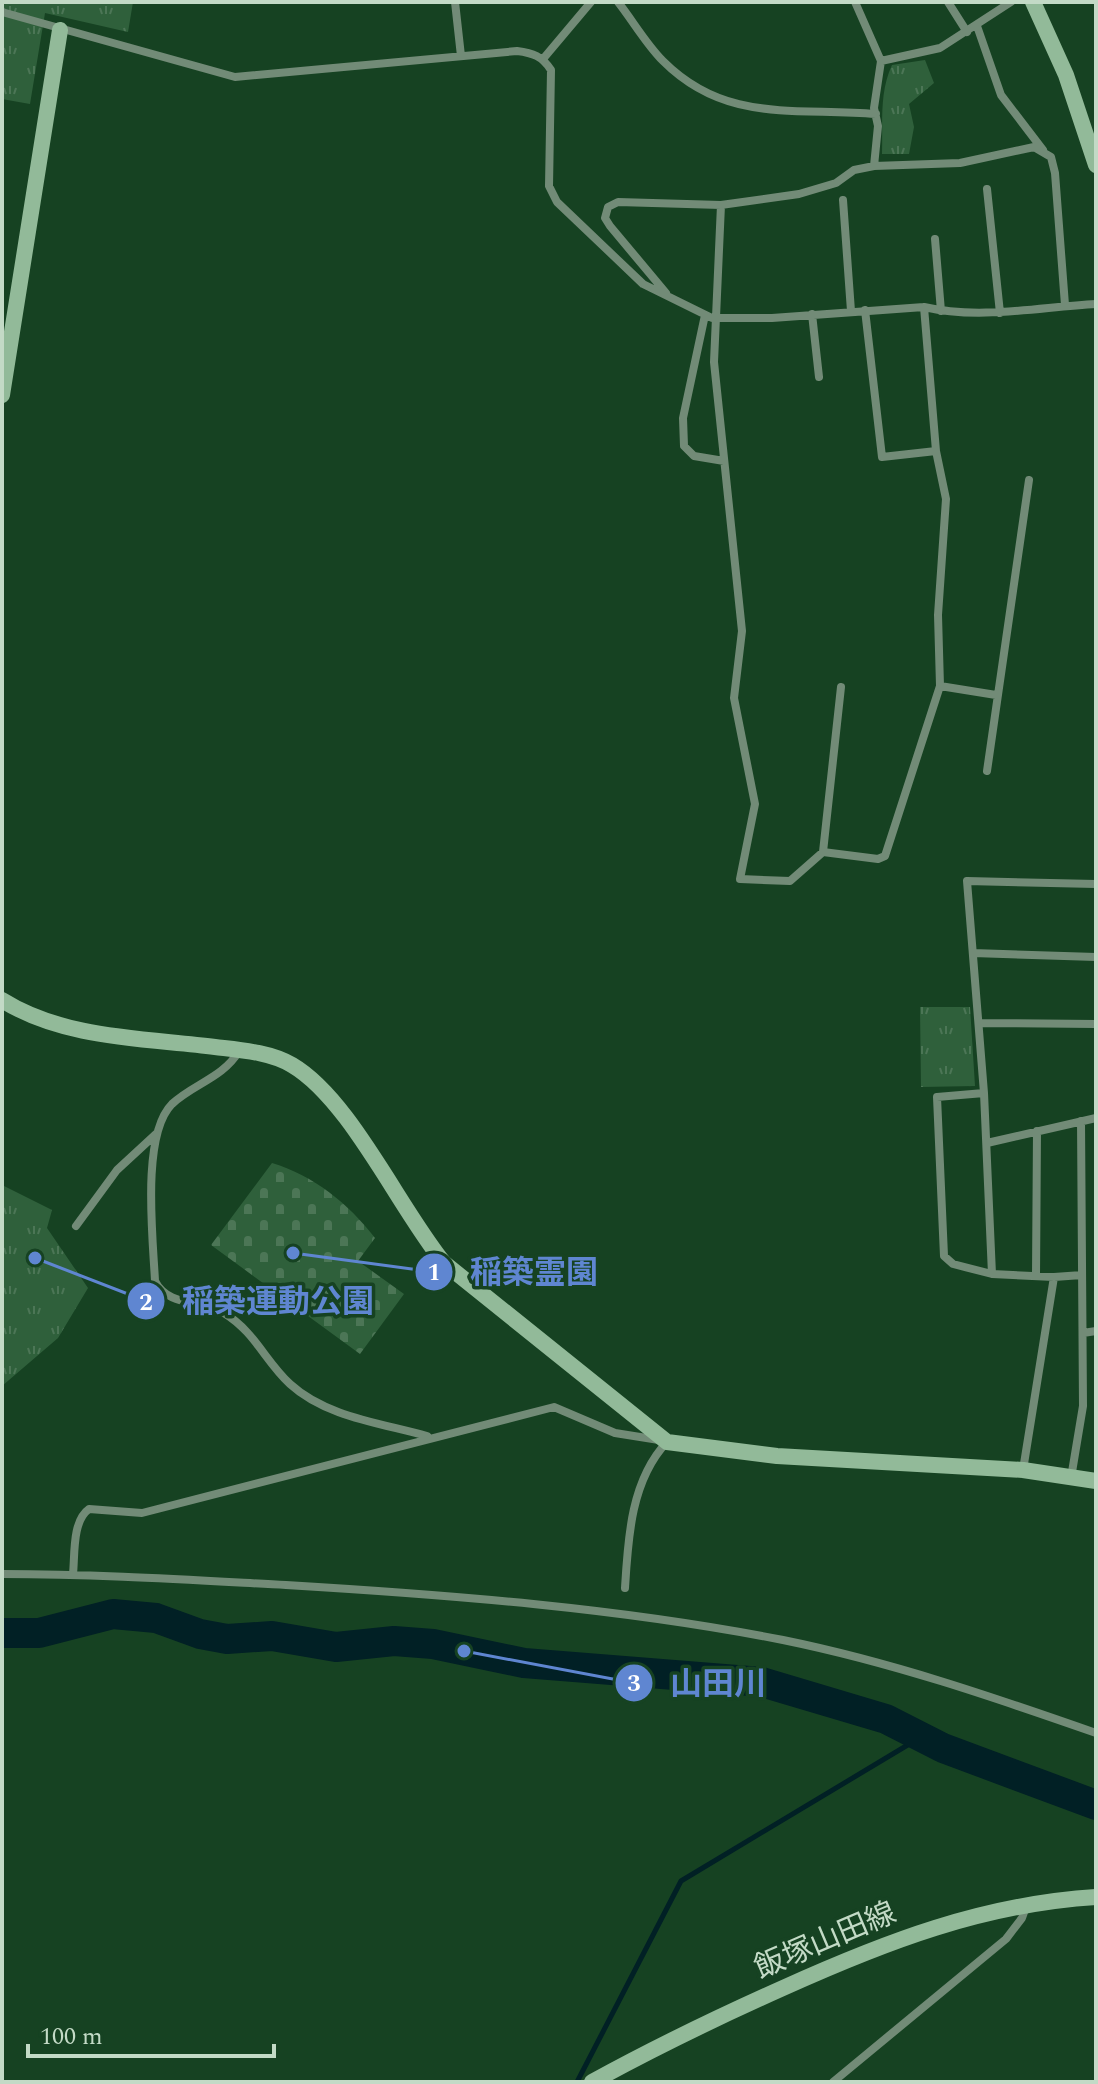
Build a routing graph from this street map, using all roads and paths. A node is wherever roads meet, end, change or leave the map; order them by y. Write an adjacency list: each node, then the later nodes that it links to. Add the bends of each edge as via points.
1 (455, 2): 12 (street)
2 (591, 2): 13 (street)
3 (618, 2): 15 (street, via 661,59 707,95 762,110)
4 (855, 2): 14 (street)
5 (948, 2): 11 (street)
6 (1011, 2): 9 (street)
7 (1033, 2): 17 (street, via 1066,75)
8 (2, 12): 10 (street)
9 (977, 26): 11 (street); 16 (street, via 1001,95)
10 (60, 30): 12 (street, via 235,77); 34 (street)
11 (967, 32): 14 (street, via 940,48)
12 (461, 56): 13 (street, via 517,51)
13 (543, 59): 23 (street, via 553,86 549,186 557,202 643,284)
14 (881, 61): 15 (street)
15 (876, 114): 18 (street)
16 (1043, 150): 18 (street, via 1034,147 960,163); 25 (street, via 1055,173)
17 (1096, 165)
18 (874, 166): 21 (street, via 799,194)
19 (987, 189): 30 (street)
20 (843, 200): 28 (street)
21 (721, 205): 23 (street, via 618,202 605,213); 36 (street, via 714,362)
22 (935, 239): 29 (street)
23 (671, 299): 32 (street)
24 (1096, 304): 25 (street)
25 (1065, 305): 30 (street)
26 (924, 307): 27 (street); 29 (street); 35 (street)
27 (865, 310): 28 (street); 35 (street, via 882,457)
28 (851, 311): 31 (street)
29 (941, 311): 30 (street)
30 (1000, 313)
31 (812, 314): 32 (street); 33 (street)
32 (709, 316): 36 (street, via 683,418 684,446 694,456)
33 (819, 377)
34 (2, 395)
35 (936, 451): 38 (street, via 946,499 938,615)
36 (724, 461): 42 (street, via 742,631 734,698 755,804 740,879 790,881)
37 (1029, 480): 40 (street)
38 (940, 686): 40 (street); 42 (street, via 885,856)
39 (841, 687): 42 (street)
40 (996, 695): 41 (street)
41 (987, 771)
42 (823, 852)
43 (1096, 884): 44 (street, via 967,881)
44 (973, 953): 45 (street); 47 (street)
45 (1096, 957)
46 (2, 1000): 49 (street, via 25,1015 64,1028)
47 (980, 1023): 48 (street); 50 (street)
48 (1096, 1024)
49 (240, 1050): 54 (street, via 216,1076 170,1106); 64 (street, via 291,1064 317,1084 444,1263)
50 (984, 1093): 55 (street); 57 (street, via 937,1097 944,1256 953,1264)
51 (1096, 1118): 52 (street)
52 (1081, 1121): 53 (street); 58 (street)
53 (1037, 1131): 55 (street); 59 (street)
54 (156, 1134): 56 (street, via 117,1170); 63 (street, via 155,1281 160,1292 220,1311 245,1327 288,1382 312,1402)
55 (987, 1143): 57 (street)
56 (76, 1226)
57 (992, 1274): 59 (street)
58 (1082, 1275): 60 (street); 62 (street)
59 (1036, 1276): 60 (street)
60 (1054, 1277): 65 (street)
61 (1096, 1331): 62 (street)
62 (1083, 1333): 66 (street, via 1083,1406)
63 (430, 1437): 64 (street, via 554,1407 615,1433); 69 (street, via 142,1513 89,1509 79,1524)
64 (667, 1442): 65 (street, via 777,1456); 70 (street, via 650,1460 630,1518)
65 (1023, 1470): 66 (street)
66 (1071, 1478): 67 (street)
67 (1096, 1481)
68 (2, 1574): 69 (street)
69 (73, 1574): 71 (street, via 406,1591 665,1621 903,1669)
70 (625, 1588)
71 (1096, 1733)
72 (1096, 1897): 73 (street, 飯塚山田線)
73 (1027, 1903): 74 (street, 飯塚山田線, via 908,1934 730,2012); 75 (street, via 1006,1939)
74 (592, 2082)
75 (833, 2082)

